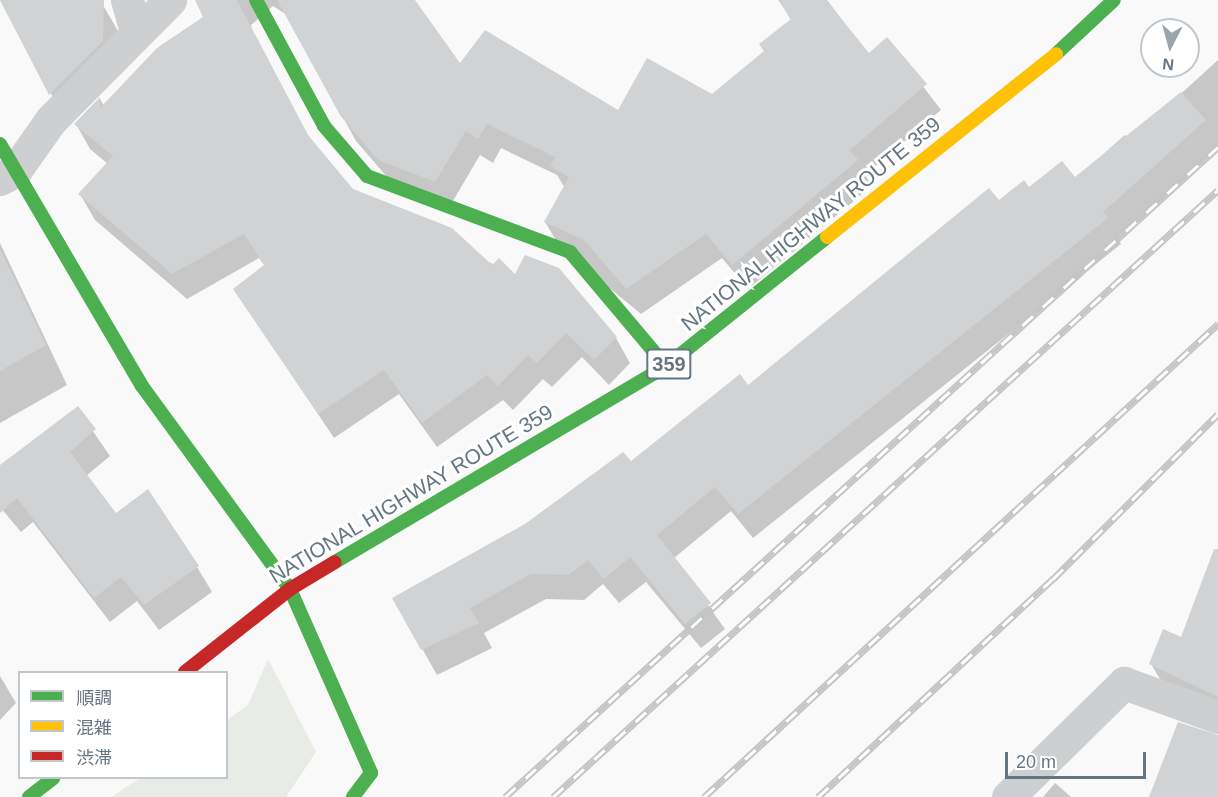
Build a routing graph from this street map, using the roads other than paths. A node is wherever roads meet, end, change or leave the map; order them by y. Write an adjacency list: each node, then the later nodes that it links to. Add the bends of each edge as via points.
1 (127, 0): 5 (street)
2 (170, 0): 5 (street)
3 (256, 0): 7 (main road, via 324,126 367,176 570,252)
4 (1114, 0): 7 (main road, NATIONAL HIGHWAY ROUTE 359 / 359, via 1063,49)
5 (136, 32): 6 (street)
6 (5, 165): 8 (main road, via 142,386)
7 (666, 366): 8 (main road, NATIONAL HIGHWAY ROUTE 359 / 359)
8 (290, 588): 9 (main road, NATIONAL HIGHWAY ROUTE 359 / 359); 13 (main road, via 371,773)
9 (186, 671)
10 (1218, 717): 14 (street, via 1124,683)
11 (51, 779): 12 (main road)
12 (29, 797)
13 (353, 797)
14 (1008, 797)

